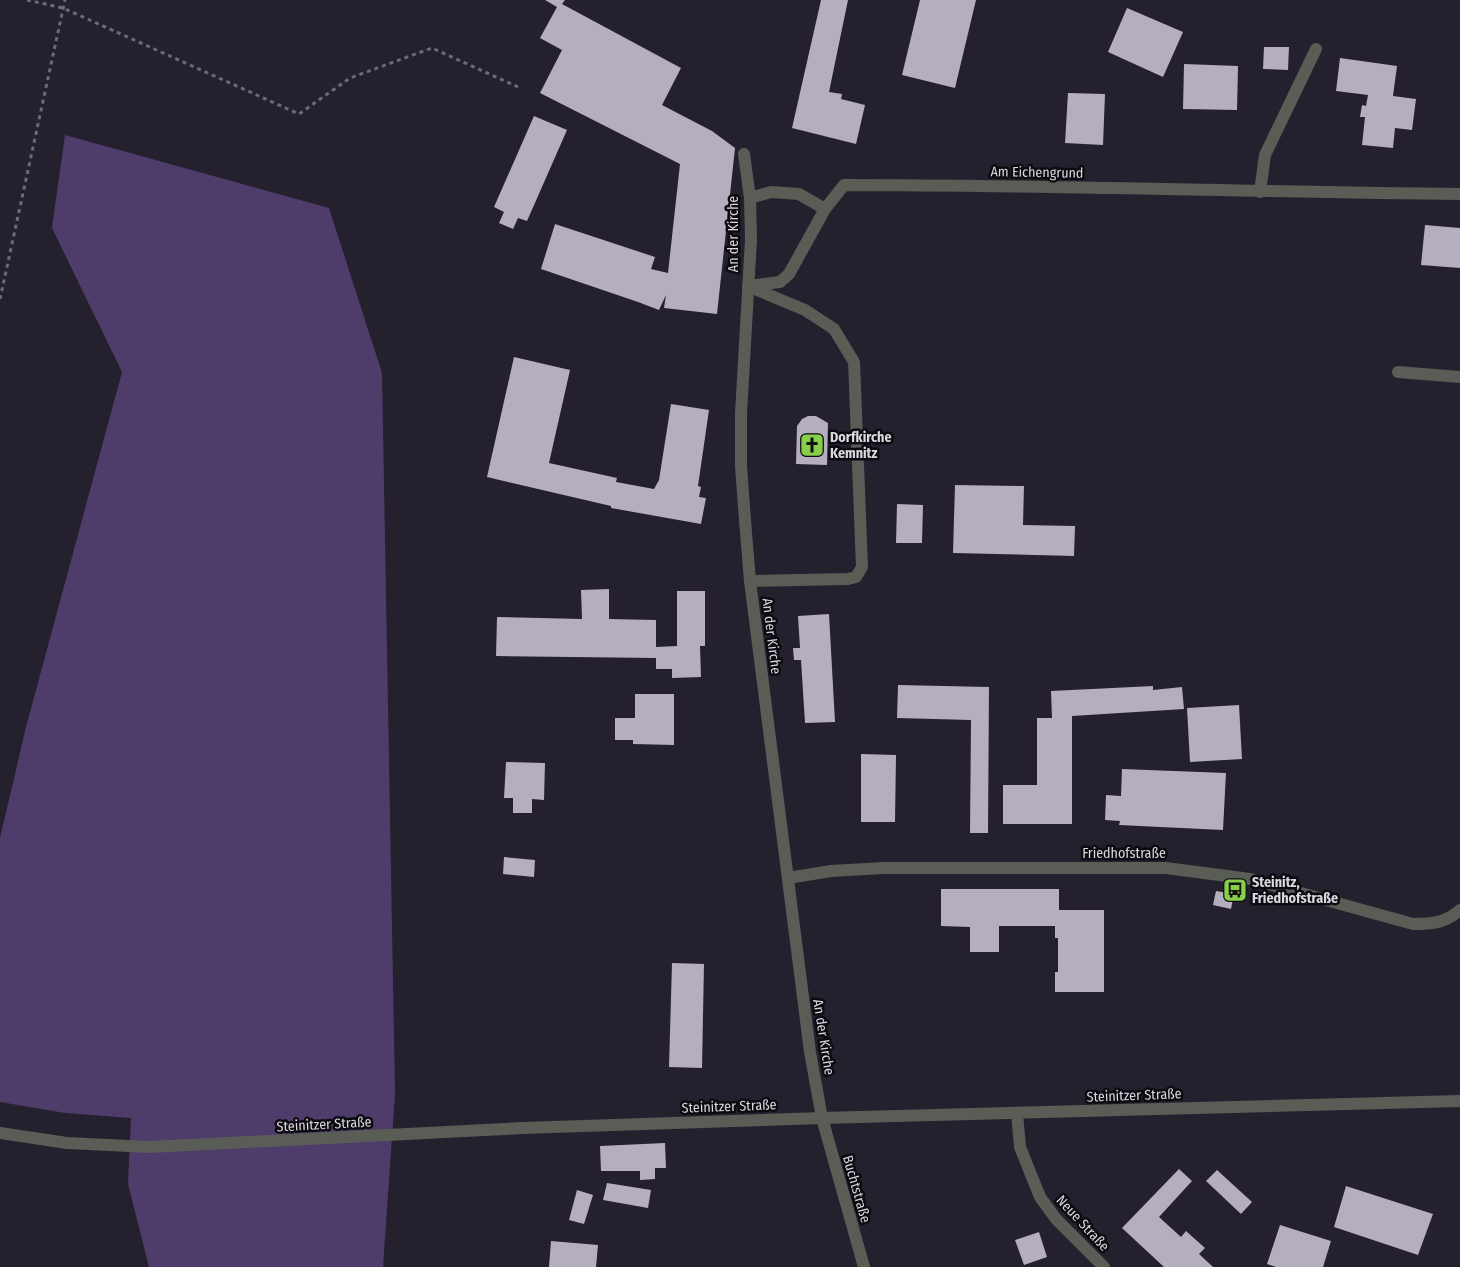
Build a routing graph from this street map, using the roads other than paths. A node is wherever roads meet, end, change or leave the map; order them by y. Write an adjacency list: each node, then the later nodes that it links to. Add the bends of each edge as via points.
1 (1316, 49): 3 (street, via 1265,155)
2 (744, 154): 5 (street, An der Kirche)
3 (1260, 192): 4 (street, Am Eichengrund); 6 (street, Am Eichengrund, via 844,185)
4 (1460, 194)
5 (750, 198): 6 (street, via 771,192 800,194); 7 (street, An der Kirche)
6 (825, 209): 7 (street, Am Eichengrund, via 789,274 780,282)
7 (748, 286): 10 (street, An der Kirche, via 741,413); 10 (street, via 805,310 834,329 854,362 862,567 856,576 848,579)
8 (1398, 372): 9 (street)
9 (1460, 377)
10 (750, 581): 11 (street, An der Kirche)
11 (788, 878): 12 (street, Friedhofstraße, via 884,868 1166,868 1250,879 1413,924 1434,924); 15 (street, An der Kirche, via 806,1028)
12 (1458, 917)
13 (1460, 1101): 14 (street, Steinitzer Straße)
14 (1018, 1113): 15 (street, Steinitzer Straße); 18 (street, Neue Straße, via 1020,1147 1040,1197 1056,1219)
15 (822, 1118): 16 (street, Steinitzer Straße, via 523,1128 159,1147 68,1143); 17 (street, Buchtstraße)
16 (0, 1133)
17 (864, 1267)
18 (1104, 1267)

